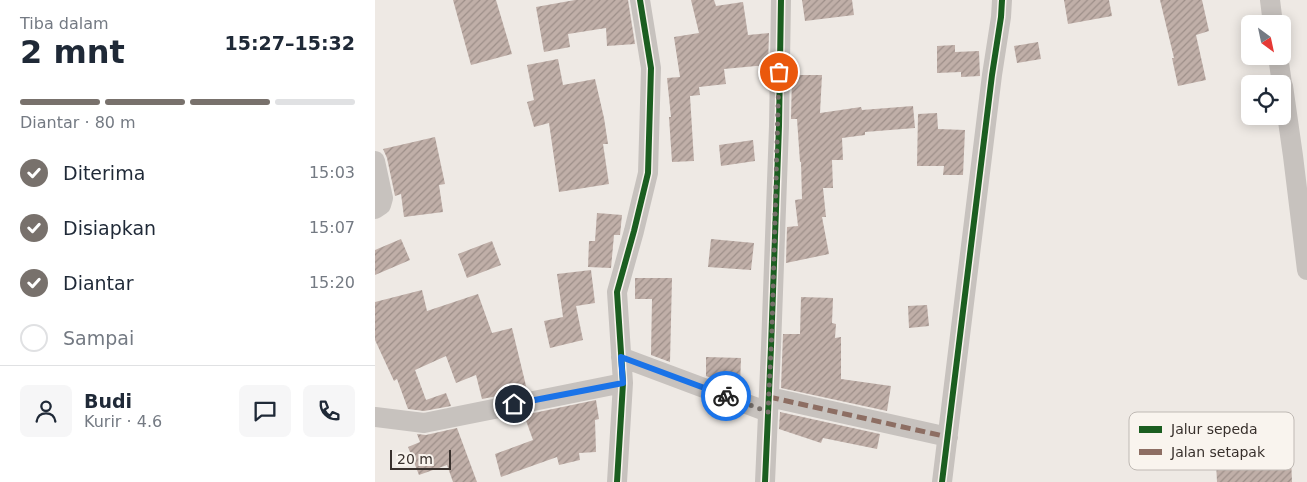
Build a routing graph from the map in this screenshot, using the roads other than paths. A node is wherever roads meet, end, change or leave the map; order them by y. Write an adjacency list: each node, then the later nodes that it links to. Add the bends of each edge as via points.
1 (640, 0): 10 (street, via 651,68 648,173 617,292)
2 (781, 0): 12 (street)
3 (1002, 0): 14 (street)
4 (1270, 0): 5 (street)
5 (1272, 15)
6 (1288, 125): 9 (street)
7 (375, 161): 8 (street, via 383,198)
8 (375, 209)
9 (1307, 270)
10 (621, 357): 11 (street); 12 (street)
11 (623, 383): 13 (street, via 424,423); 15 (street)
12 (768, 405): 14 (street); 16 (street)
13 (375, 417)
14 (948, 438): 17 (street)
15 (617, 482)
16 (765, 482)
17 (942, 482)

